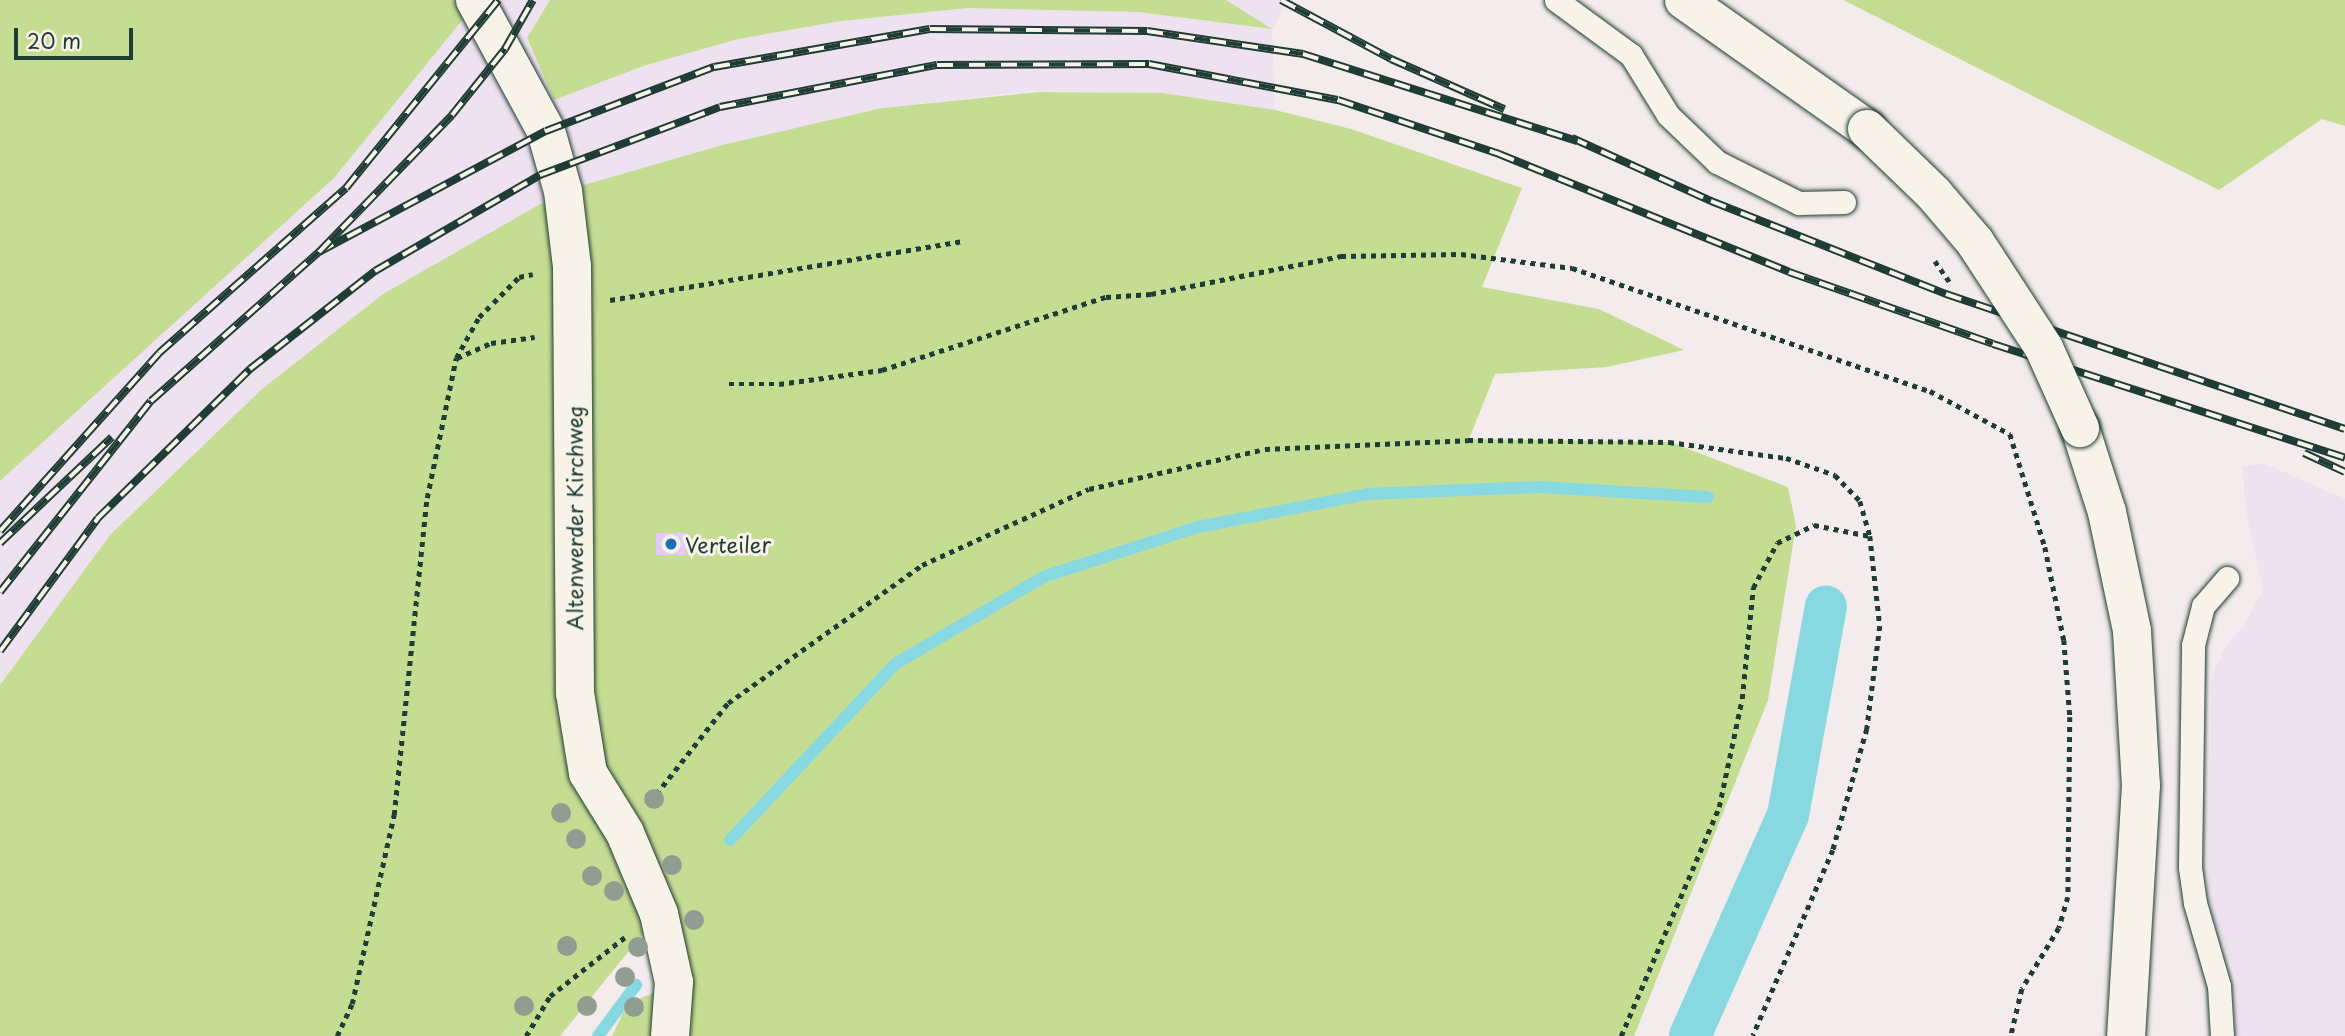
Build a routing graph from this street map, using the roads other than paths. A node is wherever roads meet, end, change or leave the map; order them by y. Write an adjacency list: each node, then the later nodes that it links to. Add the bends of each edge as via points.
1 (475, 0): 6 (street, Altenwerder Kirchweg, via 546,131 564,191 572,266 575,693 588,773 625,833 659,914 674,982)
2 (1556, 0): 4 (lane, via 1631,55 1668,116 1717,162 1800,203)
3 (1684, 0): 7 (street, bridge, via 1867,129 1934,194 1975,242 2043,348 2080,428 2107,512 2132,631 2140,797)
4 (1844, 202)
5 (2227, 578): 8 (lane, via 2203,606 2193,645 2190,867 2194,902 2219,986)
6 (670, 1036)
7 (2126, 1036)
8 (2222, 1036)

